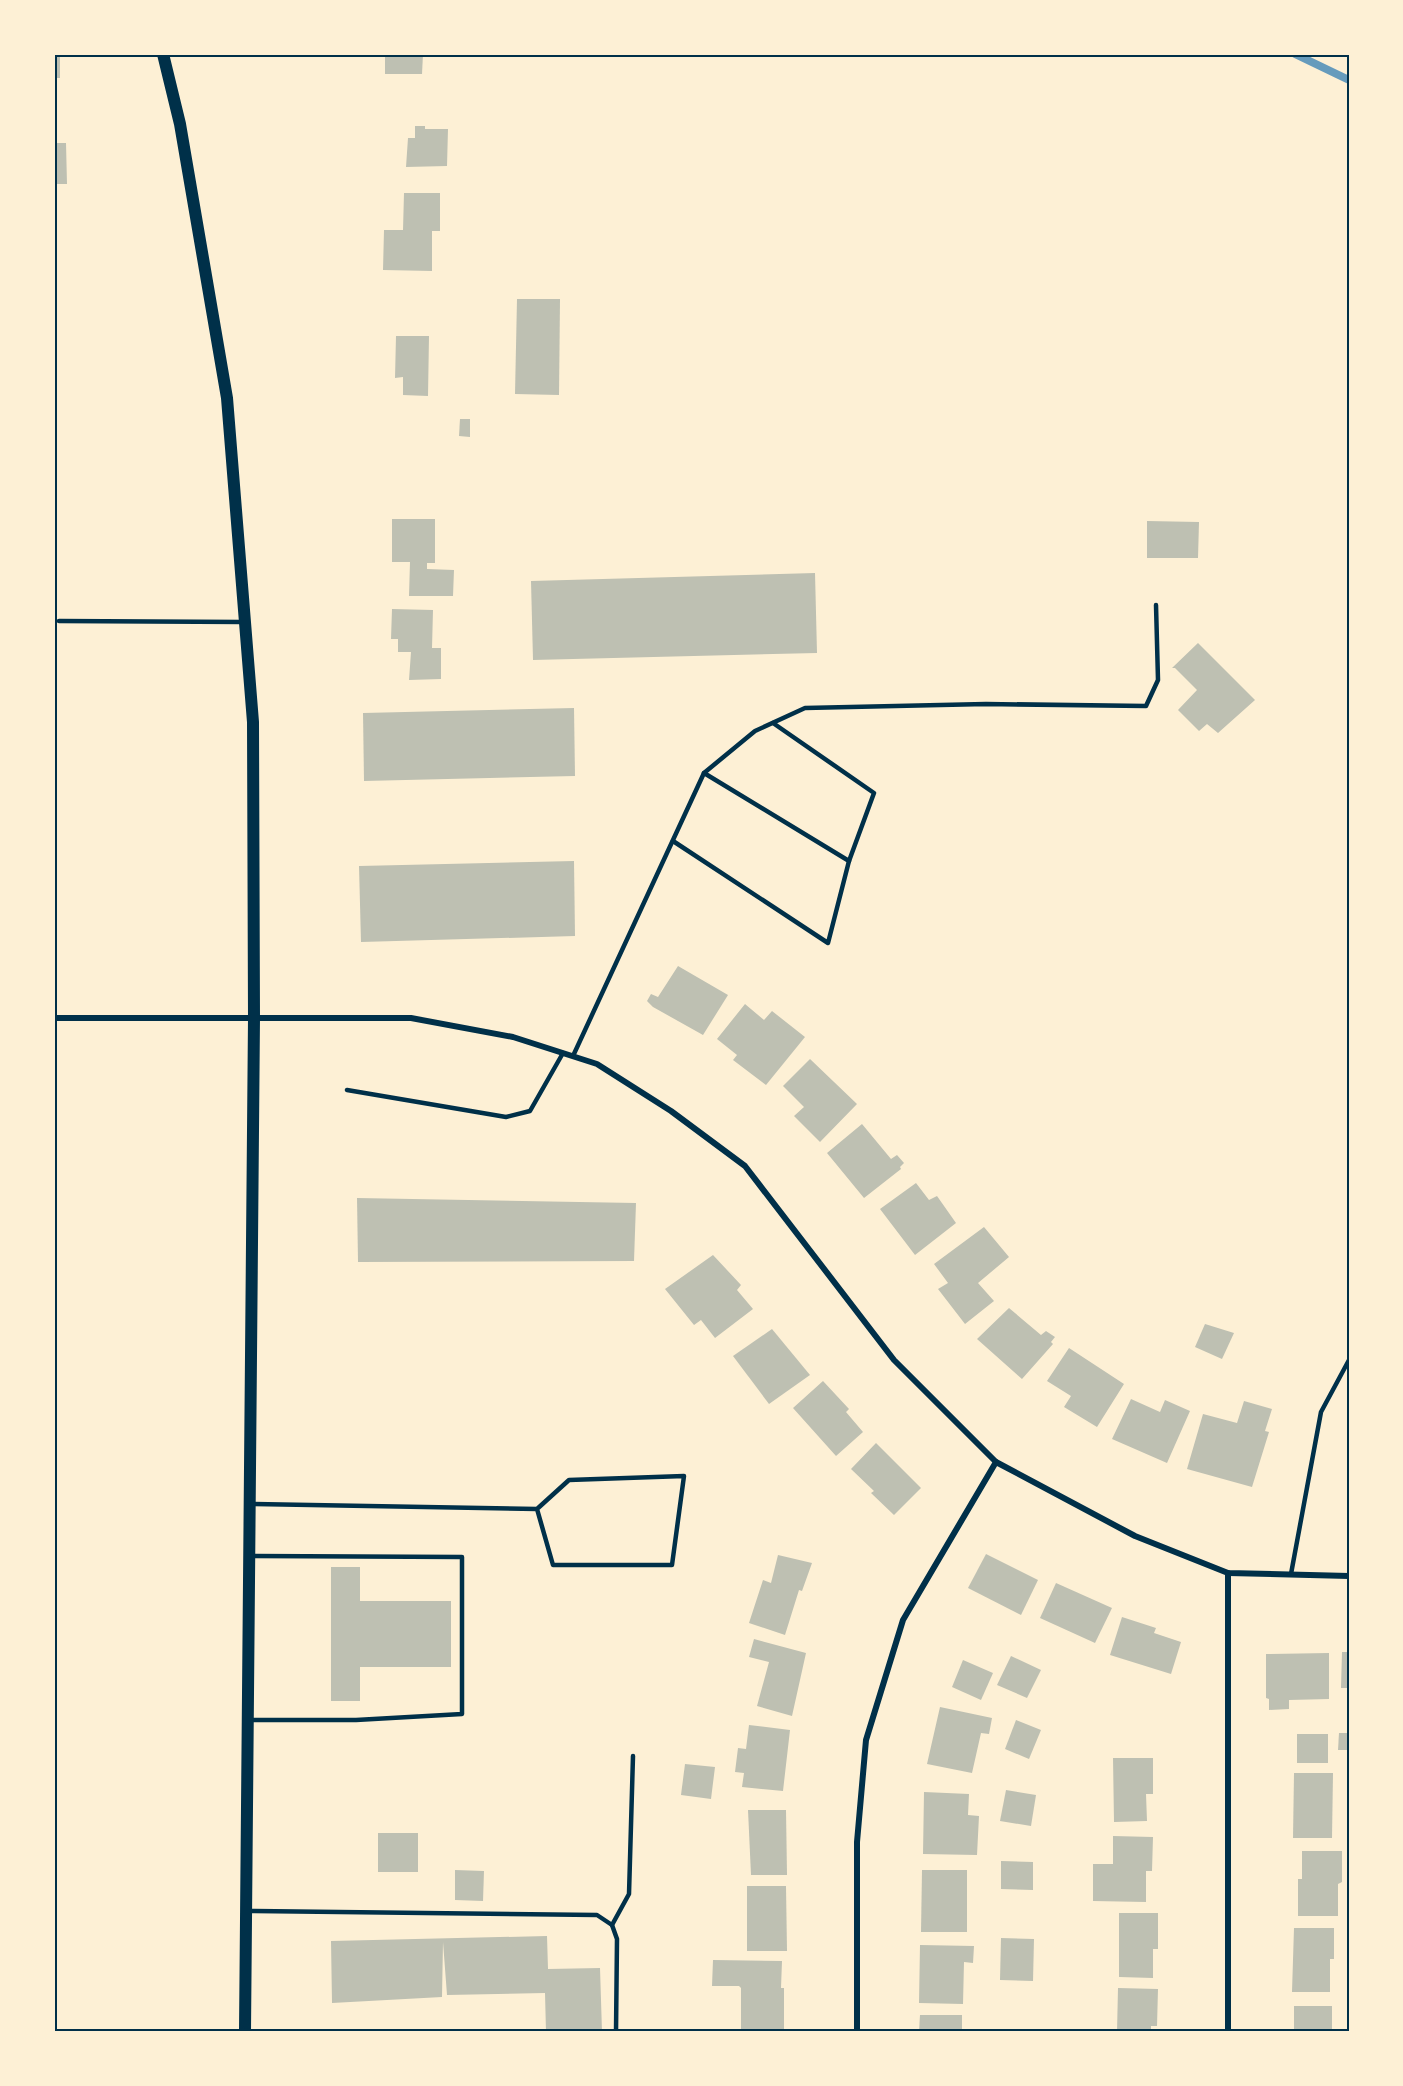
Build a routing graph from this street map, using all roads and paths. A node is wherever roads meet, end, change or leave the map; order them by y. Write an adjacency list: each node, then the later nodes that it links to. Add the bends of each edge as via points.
1 (163, 54): 4 (main road, via 180,124 227,398)
2 (1156, 605): 5 (lane, via 1158,680 1146,706 805,708)
3 (59, 621): 4 (lane)
4 (245, 622): 10 (main road, via 253,722)
5 (773, 723): 6 (lane, via 755,730); 8 (lane, via 874,792)
6 (704, 773): 7 (lane); 8 (lane)
7 (673, 841): 8 (lane, via 828,943); 12 (lane)
8 (849, 861)
9 (54, 1018): 10 (street)
10 (254, 1018): 11 (street, via 411,1018 513,1037); 16 (main road)
11 (563, 1053): 12 (street); 13 (lane, via 530,1111 506,1117)
12 (573, 1056): 15 (street, via 597,1064 671,1111 745,1166 894,1360)
13 (347, 1089)
14 (1349, 1360): 20 (lane, via 1321,1412)
15 (996, 1462): 19 (street, via 1136,1536); 28 (street, via 903,1620 866,1740 857,1842)
16 (250, 1504): 17 (lane); 18 (main road)
17 (537, 1509): 17 (lane, via 569,1480 684,1476 672,1565 553,1565)
18 (249, 1556): 22 (main road); 22 (lane, via 462,1557 462,1714 356,1720)
19 (1228, 1573): 20 (street); 29 (street)
20 (1291, 1574): 21 (street)
21 (1349, 1576)
22 (247, 1720): 24 (main road)
23 (633, 1756): 25 (lane, via 629,1894)
24 (246, 1911): 25 (lane, via 597,1915); 26 (main road)
25 (612, 1925): 27 (lane, via 617,1939)
26 (244, 2032)
27 (616, 2032)
28 (857, 2032)
29 (1228, 2032)

